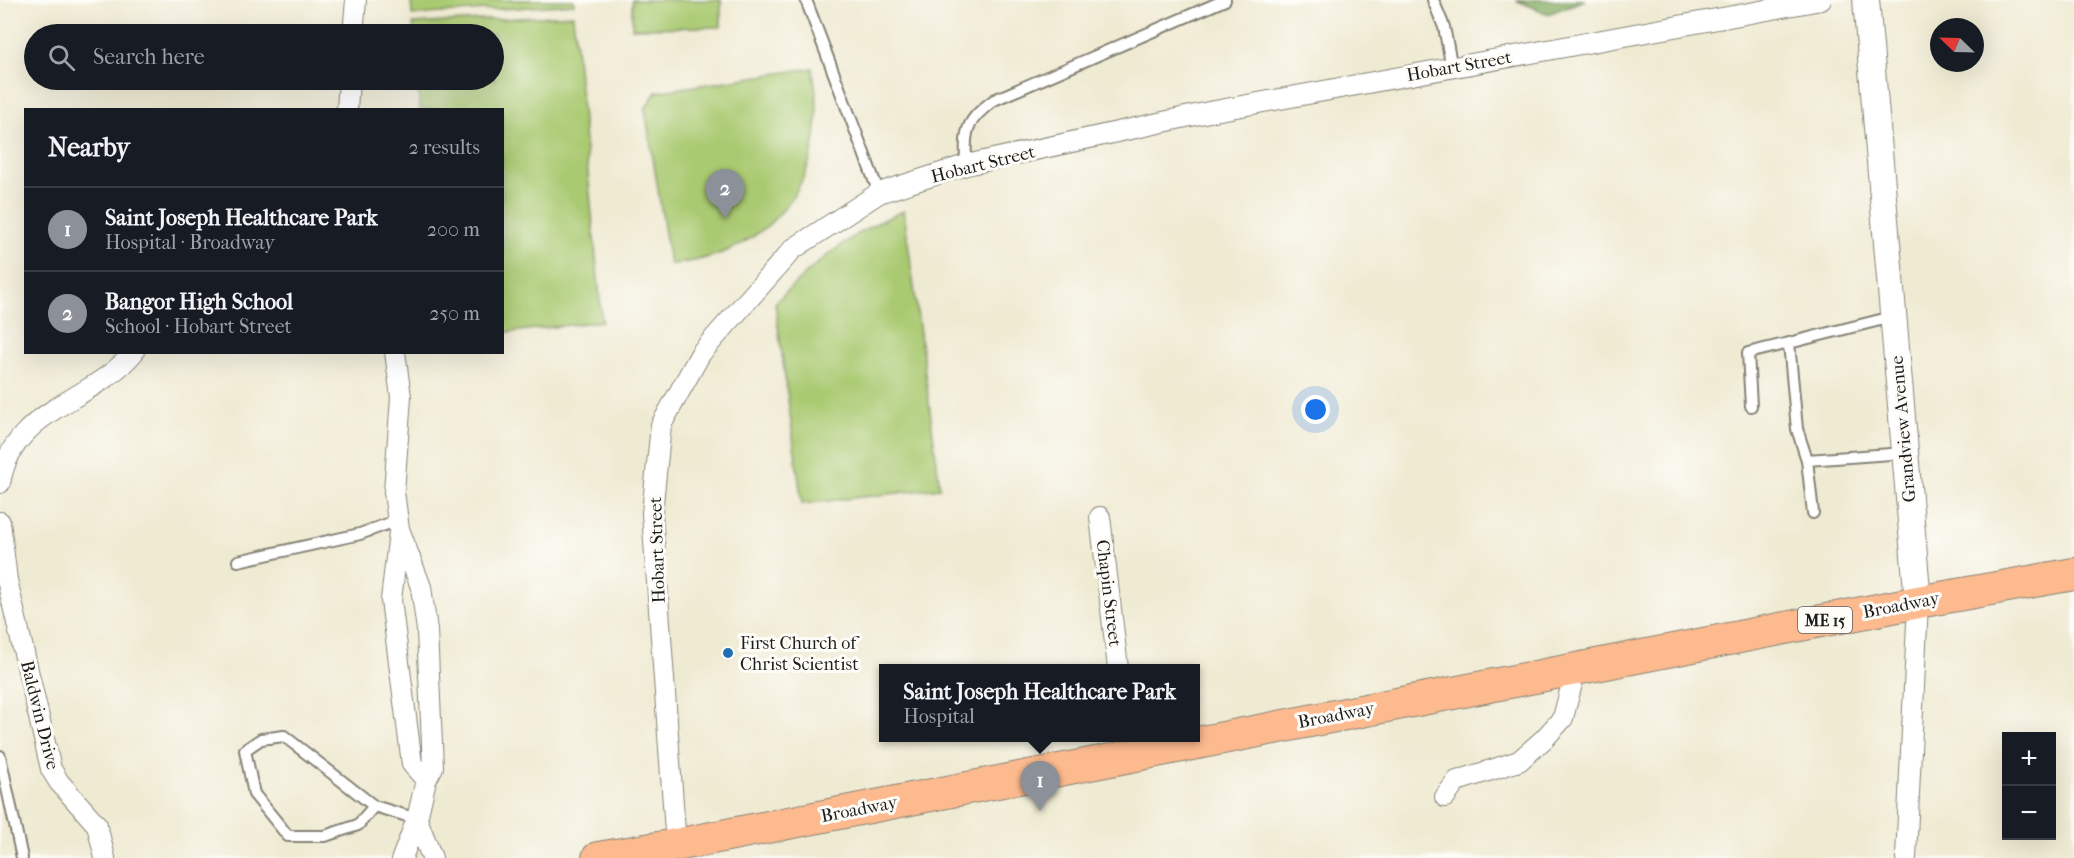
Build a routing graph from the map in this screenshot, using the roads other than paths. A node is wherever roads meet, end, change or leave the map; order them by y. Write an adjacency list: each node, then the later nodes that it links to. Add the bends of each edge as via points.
1 (356, 0): 7 (street)
2 (806, 0): 12 (lane)
3 (1225, 0): 11 (lane, via 994,100 975,115 965,136)
4 (1433, 0): 8 (lane, via 1444,27)
5 (1821, 0): 8 (street, Hobart Street)
6 (1866, 0): 13 (street, Grandview Avenue)
7 (354, 24)
8 (1452, 68): 11 (street, Hobart Street, via 1209,112)
9 (348, 90): 10 (street)
10 (347, 108)
11 (966, 165): 12 (street, Hobart Street)
12 (879, 193): 38 (street, Hobart Street, via 793,249 701,353 661,424 652,513)
13 (1893, 317): 14 (lane); 18 (street, Grandview Avenue)
14 (1790, 343): 17 (lane, via 1748,353); 19 (lane, via 1797,429)
15 (132, 354): 20 (street, via 117,371 34,422 12,449)
16 (395, 354): 24 (street, via 401,397 393,476)
17 (1751, 406)
18 (1905, 453): 19 (lane); 27 (street, Grandview Avenue)
19 (1807, 460): 21 (lane)
20 (0, 483)
21 (1813, 513)
22 (1100, 517): 28 (street, Chapin Street)
23 (0, 522): 40 (street, Baldwin Drive, via 7,580 51,769 97,825)
24 (398, 524): 25 (lane); 34 (street, via 421,587 427,630 433,767); 34 (street, via 391,600 394,631 412,764)
25 (238, 561)
26 (2074, 574): 27 (main road, Broadway / ME 15)
27 (1918, 602): 29 (main road, Broadway / ME 15); 44 (street, Grandview Avenue)
28 (1117, 664)
29 (1576, 668): 30 (main road, Broadway / ME 15); 35 (street, via 1563,718 1544,739 1519,761 1457,782)
30 (1200, 733)
31 (1151, 742): 32 (main road, Broadway / ME 15)
32 (1128, 746): 38 (main road, Broadway / ME 15)
33 (0, 756): 39 (lane)
34 (426, 780): 37 (street)
35 (1445, 797)
36 (374, 806): 36 (lane, via 284,736 261,740 245,750 254,794 288,836 325,836 358,825); 37 (lane)
37 (417, 819): 41 (street); 42 (street)
38 (677, 852): 43 (main road, Broadway / ME 15)
39 (22, 858)
40 (105, 858)
41 (402, 858)
42 (432, 858)
43 (598, 858)
44 (1906, 858)

